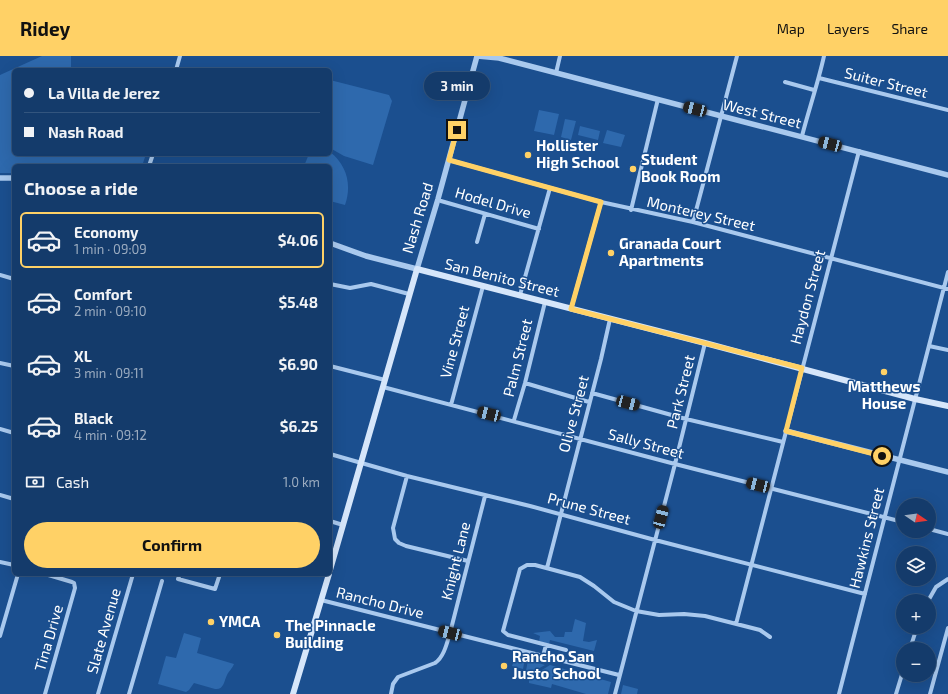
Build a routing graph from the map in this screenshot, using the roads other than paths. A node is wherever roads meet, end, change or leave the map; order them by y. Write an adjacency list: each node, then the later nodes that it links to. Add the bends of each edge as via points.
1 (180, 56): 6 (street)
2 (477, 56): 7 (street, West Street, via 499,58); 16 (street, Nash Road)
3 (560, 56): 7 (street)
4 (737, 56): 13 (street)
5 (824, 56): 8 (street)
6 (177, 68)
7 (556, 73): 11 (street, West Street)
8 (819, 78): 10 (street); 12 (street, Suiter Street)
9 (785, 82): 10 (street)
10 (814, 90): 14 (street)
11 (658, 99): 13 (street, West Street); 23 (street)
12 (948, 110)
13 (720, 116): 14 (street, West Street); 25 (street)
14 (802, 136): 15 (street, West Street)
15 (859, 151): 17 (street, West Street); 29 (street, Haydon Street)
16 (449, 160): 20 (street, Monterey Street); 30 (street, Nash Road)
17 (948, 175)
18 (0, 178): 19 (street)
19 (12, 178)
20 (550, 188): 22 (street, Monterey Street); 26 (street)
21 (441, 201): 24 (street, Hodel Drive)
22 (601, 202): 23 (street, Monterey Street); 40 (street)
23 (631, 210): 25 (street, Monterey Street)
24 (485, 214): 26 (street, Hodel Drive); 27 (street)
25 (693, 222): 29 (street, Monterey Street)
26 (539, 229): 38 (street)
27 (477, 242)
28 (332, 244): 30 (street, San Benito Street, via 366,256)
29 (831, 258): 36 (street, Monterey Street); 48 (street, Haydon Street)
30 (417, 269): 35 (main road, San Benito Street); 37 (main road, Nash Road)
31 (948, 272): 36 (street, Hawkins Street)
32 (0, 275): 33 (street)
33 (12, 278)
34 (332, 284): 37 (street, via 350,288 371,284)
35 (483, 286): 38 (main road, San Benito Street); 54 (street, Vine Street)
36 (946, 288): 43 (street, Hawkins Street)
37 (409, 294): 49 (main road, Nash Road)
38 (520, 296): 39 (main road, San Benito Street)
39 (545, 302): 40 (main road, San Benito Street); 50 (street, Palm Street)
40 (571, 309): 41 (main road, San Benito Street)
41 (610, 319): 42 (main road, San Benito Street); 51 (street, Olive Street)
42 (705, 343): 48 (main road, San Benito Street); 56 (street, Park Street)
43 (929, 346): 44 (street); 52 (street, Hawkins Street)
44 (948, 350)
45 (0, 362): 46 (street)
46 (12, 365)
47 (332, 367): 49 (street, Sally Street)
48 (802, 368): 52 (main road, San Benito Street); 59 (street, Haydon Street)
49 (384, 383): 54 (street, Sally Street); 65 (main road, Nash Road)
50 (525, 383): 53 (street); 57 (street, Palm Street)
51 (592, 393): 53 (street, Olive Street); 56 (street)
52 (915, 399): 55 (main road, San Benito Street); 64 (street, Hawkins Street)
53 (589, 402): 61 (street, Olive Street)
54 (450, 405): 57 (street, Sally Street)
55 (948, 406)
56 (686, 419): 62 (street); 66 (street, Park Street)
57 (514, 420): 61 (street, Sally Street)
58 (0, 429): 60 (street)
59 (786, 431): 62 (street, Haydon Street); 64 (street)
60 (12, 432)
61 (580, 438): 66 (street, Sally Street); 73 (street, Olive Street)
62 (783, 442): 69 (street, Haydon Street)
63 (332, 455): 65 (street, Prune Street)
64 (899, 460): 67 (street); 74 (street, Hawkins Street)
65 (361, 463): 68 (street, Prune Street); 77 (main road, Nash Road)
66 (675, 464): 69 (street, Sally Street); 80 (street, Park Street)
67 (948, 472)
68 (407, 476): 71 (street, Prune Street); 81 (street, via 393,528 395,539 406,546)
69 (771, 488): 74 (street, Sally Street); 84 (street, Haydon Street)
70 (0, 496): 72 (street)
71 (485, 496): 73 (street, Prune Street); 81 (street, Knight Lane)
72 (12, 499)
73 (560, 514): 80 (street, Prune Street); 86 (street, Olive Street)
74 (884, 517): 75 (street, Sally Street); 95 (street, Hawkins Street)
75 (896, 520)
76 (332, 522): 77 (street)
77 (343, 525): 83 (main road, Nash Road)
78 (936, 531): 79 (street)
79 (948, 534)
80 (655, 540): 84 (street, Prune Street); 98 (street, Park Street)
81 (468, 561): 101 (street, Knight Lane)
82 (0, 562): 85 (street)
83 (332, 563)
84 (752, 564): 95 (street, Prune Street); 99 (street, Haydon Street)
85 (12, 565)
86 (547, 568): 98 (street, via 580,577 614,602); 104 (street, via 535,565 520,570 504,631 508,635)
87 (17, 576): 102 (street)
88 (52, 576): 109 (street, Tina Drive, via 74,583 75,588)
89 (132, 576): 110 (street, Slate Avenue)
90 (179, 576): 91 (street, via 178,579 215,589)
91 (219, 576)
92 (328, 576): 97 (main road)
93 (948, 579): 96 (street)
94 (162, 581): 111 (street)
95 (866, 594): 115 (street, Hawkins Street)
96 (932, 594)
97 (321, 600): 101 (street, Rancho Drive); 112 (main road)
98 (636, 611): 99 (street, via 659,615 696,615); 107 (street, Park Street)
99 (736, 624): 103 (street, via 760,630)
100 (948, 628): 117 (street)
101 (450, 633): 106 (street, Rancho Drive); 113 (street, Knight Lane, via 438,661 398,676)
102 (0, 636)
103 (770, 638)
104 (546, 645): 105 (street); 106 (street)
105 (566, 650)
106 (543, 656): 107 (street, Rancho Drive)
107 (620, 675): 114 (street, Park Street)
108 (900, 682): 116 (street)
109 (45, 694)
110 (98, 694)
111 (129, 694)
112 (293, 694)
113 (391, 694)
114 (615, 694)
115 (839, 694)
116 (896, 694)
117 (930, 694)

